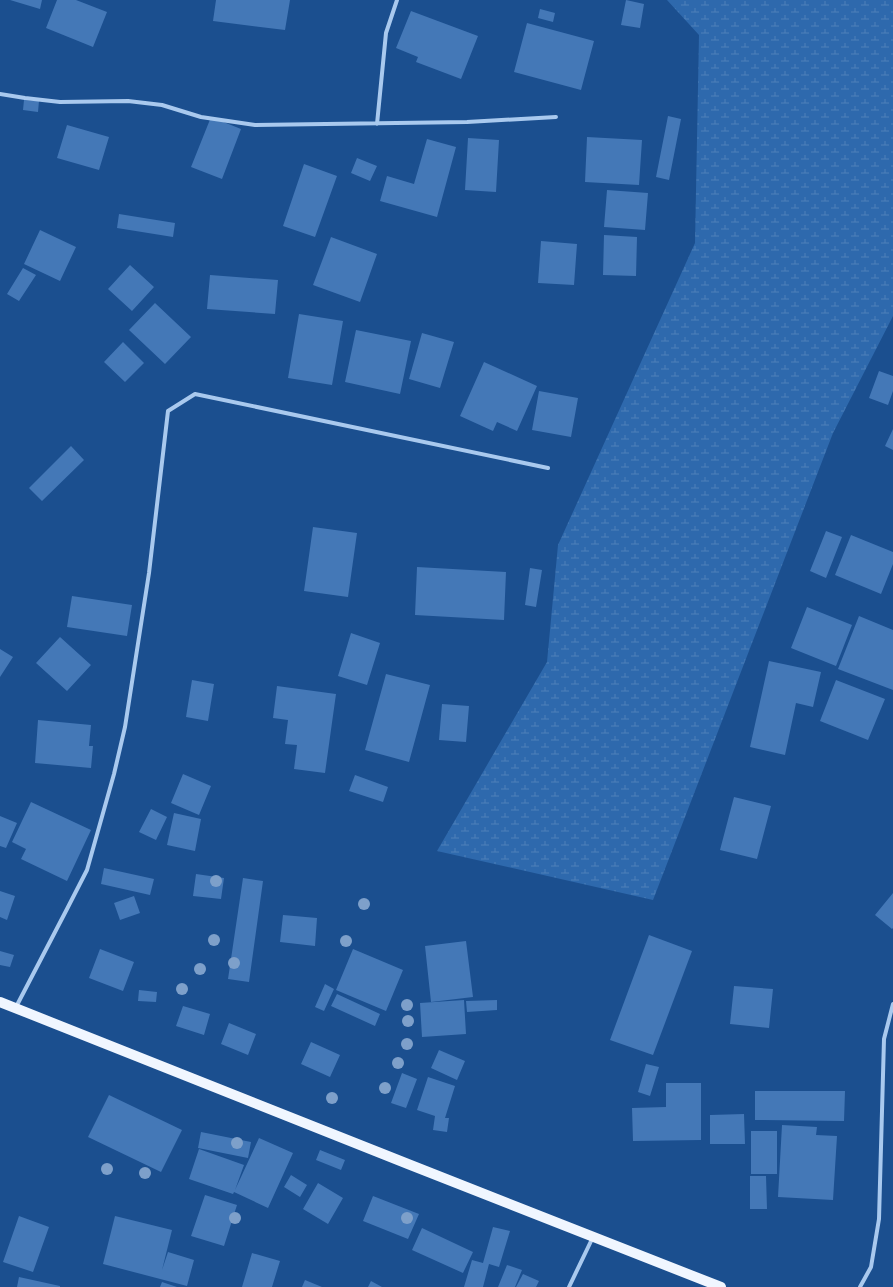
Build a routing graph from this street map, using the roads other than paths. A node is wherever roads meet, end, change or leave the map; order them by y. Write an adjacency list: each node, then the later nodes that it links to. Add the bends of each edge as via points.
1 (397, 0): 4 (street, via 386,33)
2 (0, 94): 4 (street, via 60,102 128,101 162,105 201,117 256,125)
3 (556, 117): 4 (street)
4 (377, 124)
5 (548, 468): 8 (street, via 195,394 168,411 149,573 125,727 114,774 87,870)
6 (0, 1002): 8 (main road)
7 (893, 1004): 12 (street, via 884,1039 879,1219 871,1267)
8 (15, 1008): 9 (main road)
9 (593, 1237): 10 (street); 11 (main road)
10 (569, 1287)
11 (721, 1287)
12 (860, 1287)

